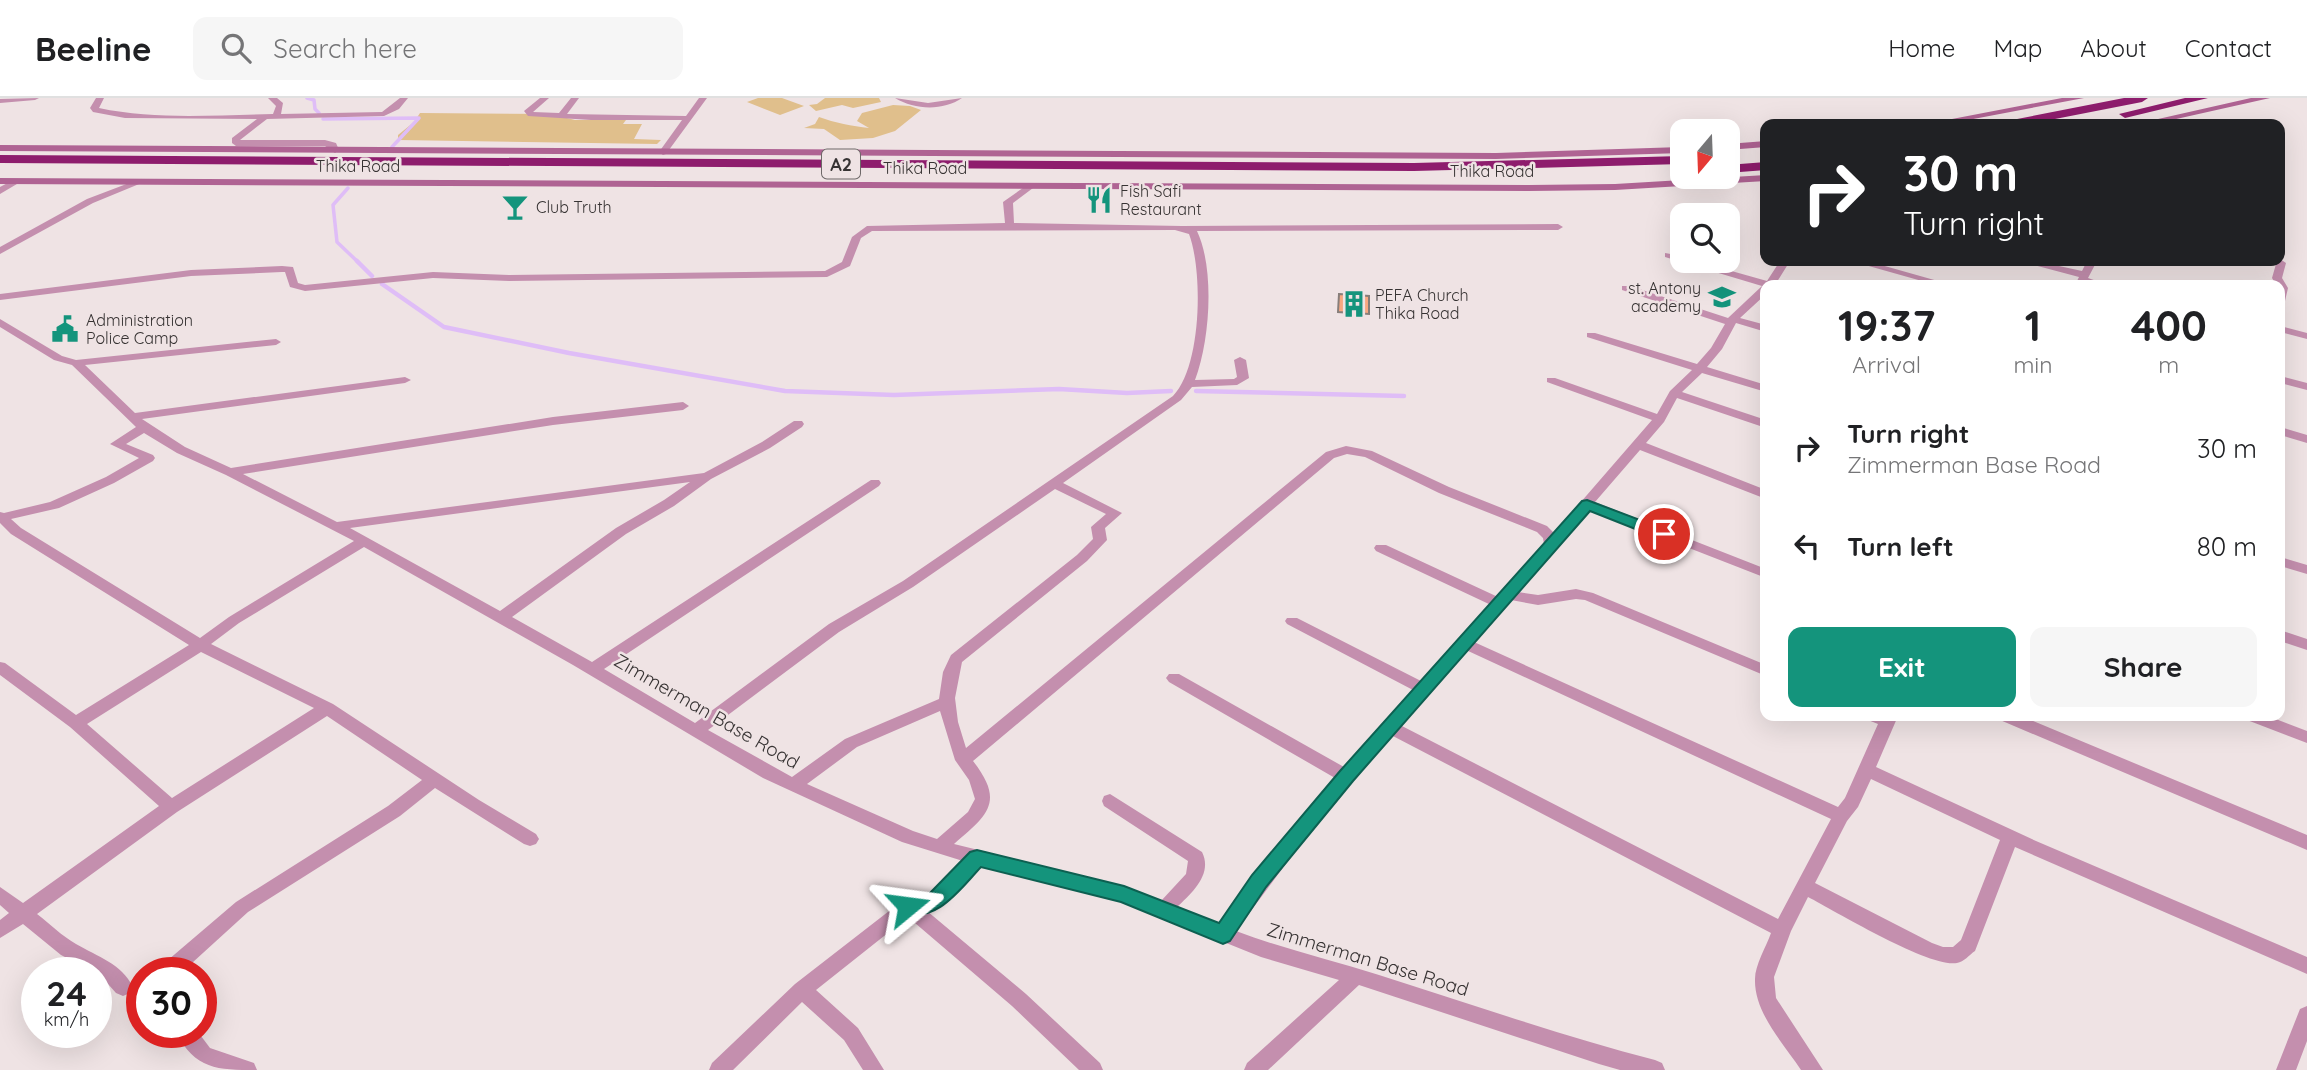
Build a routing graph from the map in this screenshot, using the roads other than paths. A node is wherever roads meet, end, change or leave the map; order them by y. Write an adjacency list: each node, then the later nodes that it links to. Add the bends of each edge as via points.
1 (35, 98): 14 (street)
2 (100, 98): 16 (street, via 96,110 125,116)
3 (272, 98): 17 (street, via 280,105)
4 (404, 98): 17 (street, via 384,114)
5 (545, 98): 15 (street, via 528,111)
6 (575, 98): 15 (street)
7 (703, 98): 18 (street)
8 (899, 98): 9 (street, via 930,107)
9 (958, 98)
10 (2079, 98): 19 (main road)
11 (2142, 98): 20 (highway)
12 (2202, 98): 21 (highway)
13 (2265, 98): 22 (main road)
14 (0, 101)
15 (564, 116): 18 (street)
16 (265, 117): 17 (street); 26 (street, via 236,143 326,143)
17 (276, 117)
18 (688, 118): 28 (street)
19 (1959, 119)
20 (2037, 119)
21 (2099, 119)
22 (2165, 119)
23 (1760, 144): 24 (main road)
24 (1740, 146)
25 (0, 148): 26 (main road, Thika Road)
26 (335, 150): 28 (main road, Thika Road)
27 (1670, 150): 28 (main road, Thika Road, via 1496,156)
28 (663, 152)
29 (1760, 155): 30 (highway)
30 (1740, 157)
31 (0, 159): 32 (highway, Thika Road / A2, via 1401,167)
32 (1670, 161)
33 (1760, 166): 34 (highway)
34 (1740, 168)
35 (0, 170): 36 (highway, Thika Road / A2, via 1407,178)
36 (1670, 172)
37 (1760, 178): 41 (main road, Thika Road, via 1529,188)
38 (0, 181): 39 (main road, Thika Road)
39 (18, 181): 40 (main road, Thika Road); 42 (street)
40 (140, 182): 41 (main road, Thika Road); 46 (street, via 90,201)
41 (1030, 186): 43 (street, via 1008,202)
42 (0, 191)
43 (1010, 226): 45 (street); 55 (street, via 870,228 857,237 846,264 827,274 425,275 305,288 293,285 289,269 282,269 191,273)
44 (1558, 227): 45 (street)
45 (1182, 228): 69 (street, via 1195,235 1201,275 1199,340)
46 (0, 251)
47 (1875, 266): 50 (street)
48 (2039, 266): 51 (street)
49 (1732, 273): 52 (street)
50 (1928, 280)
51 (2082, 280)
52 (1760, 281)
53 (1626, 288): 56 (street)
54 (1760, 295): 56 (street)
55 (0, 297)
56 (1732, 320): 58 (street); 65 (street)
57 (0, 322): 64 (street, Zimmerman Base Road, via 58,358)
58 (1760, 327)
59 (2285, 330): 61 (street)
60 (1591, 335): 65 (street)
61 (2307, 335)
62 (276, 342): 64 (street)
63 (1240, 360): 69 (street, via 1243,378 1237,382)
64 (76, 363): 76 (street, Zimmerman Base Road)
65 (1702, 367): 70 (street); 72 (street)
66 (405, 380): 76 (street)
67 (1551, 380): 74 (street)
68 (2285, 380): 71 (street)
69 (1188, 384): 84 (street, via 1177,398)
70 (1760, 387)
71 (2307, 387)
72 (1674, 393): 74 (street); 75 (street)
73 (683, 406): 81 (street, via 540,423)
74 (1660, 419): 80 (street)
75 (1760, 422)
76 (139, 423): 81 (street, Zimmerman Base Road, via 181,450); 87 (street, via 116,444 149,458 54,505)
77 (797, 424): 82 (street)
78 (2285, 433): 79 (street)
79 (2307, 439)
80 (1637, 444): 85 (street); 86 (street)
81 (230, 472): 88 (street, Zimmerman Base Road)
82 (707, 476): 88 (street); 96 (street, via 621,531)
83 (874, 483): 104 (street)
84 (1055, 484): 107 (street, via 1115,513 1098,527 1100,540 1082,558 956,659); 114 (street, via 908,584 834,628)
85 (1760, 493)
86 (1587, 504): 90 (street); 94 (street)
87 (1, 517): 100 (street, via 16,531)
88 (335, 526): 89 (street, Zimmerman Base Road)
89 (364, 541): 96 (street, Zimmerman Base Road); 100 (street)
90 (1551, 545): 95 (street); 116 (street, via 1542,529 1524,520 1367,454 1338,452)
91 (1381, 548): 95 (street)
92 (2285, 563): 93 (street)
93 (2307, 570)
94 (1760, 572)
95 (1502, 599): 99 (street); 103 (street, via 1588,596)
96 (501, 618): 104 (street, Zimmerman Base Road)
97 (1292, 621): 106 (street)
98 (2285, 637): 101 (street)
99 (1463, 643): 106 (street); 123 (street)
100 (200, 645): 108 (street); 112 (street)
101 (2307, 645)
102 (0, 667): 112 (street)
103 (1760, 668)
104 (593, 669): 114 (street, Zimmerman Base Road)
105 (1174, 678): 118 (street)
106 (1424, 690): 113 (street)
107 (944, 703): 116 (street); 120 (street, via 851,743)
108 (327, 708): 119 (street); 122 (street)
109 (1883, 721): 117 (street)
110 (2018, 721): 126 (street)
111 (2266, 721): 115 (street)
112 (76, 723): 122 (street)
113 (1390, 727): 118 (street); 134 (street)
114 (696, 731): 120 (street, Zimmerman Base Road)
115 (2307, 737)
116 (963, 760): 127 (street, via 981,780 984,802 977,814)
117 (1866, 769): 123 (street); 124 (street)
118 (1346, 776): 136 (street, via 1259,881)
119 (435, 779): 125 (street); 137 (street, via 394,811 242,907)
120 (794, 785): 127 (street, Zimmerman Base Road)
121 (1110, 801): 132 (street, via 1196,857 1194,877)
122 (172, 807): 133 (street)
123 (1841, 817): 129 (street)
124 (2010, 837): 129 (street, via 1968,944 1957,955 1926,949); 138 (street)
125 (530, 839)
126 (2307, 842)
127 (939, 847): 128 (street, Zimmerman Base Road)
128 (977, 858): 131 (street, via 935,902); 132 (street, Zimmerman Base Road, via 1124,894)
129 (1804, 886): 134 (street)
130 (0, 895): 133 (street)
131 (908, 906): 141 (street); 148 (street)
132 (1164, 909): 136 (street, Zimmerman Base Road)
133 (21, 915): 135 (street); 140 (street, via 68,949 107,969)
134 (1782, 929): 151 (street, via 1763,977 1766,999)
135 (0, 930)
136 (1223, 934): 139 (street, Zimmerman Base Road)
137 (185, 957)
138 (2307, 966)
139 (1356, 976): 149 (street); 150 (street, Zimmerman Base Road)
140 (123, 987)
141 (802, 990): 146 (street); 147 (street, via 851,1034)
142 (2307, 1015): 143 (street)
143 (2303, 1044): 152 (street)
144 (198, 1048): 145 (street, via 203,1055)
145 (247, 1070)
146 (719, 1070)
147 (874, 1070)
148 (1093, 1070)
149 (1254, 1070)
150 (1655, 1070)
151 (1813, 1070)
152 (2286, 1070)

